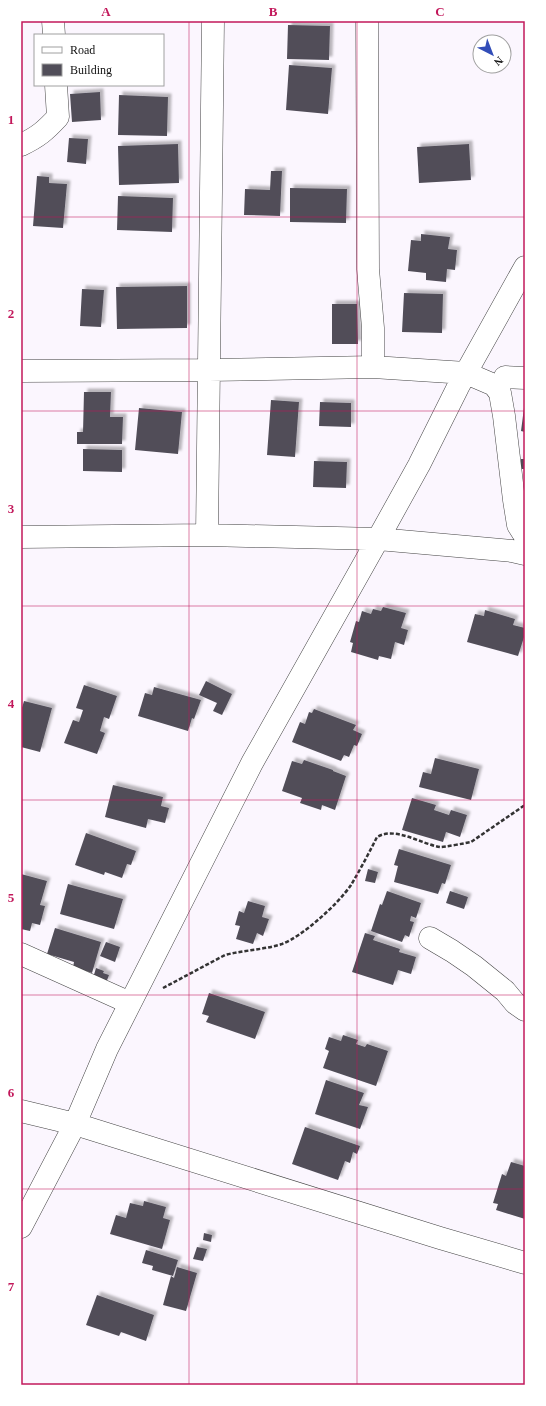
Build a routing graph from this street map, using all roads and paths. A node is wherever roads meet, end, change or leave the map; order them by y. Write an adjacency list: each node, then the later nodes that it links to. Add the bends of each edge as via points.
1 (53, 21): 4 (street)
2 (213, 21): 9 (street)
3 (367, 21): 8 (street, via 368,269)
4 (54, 34)
5 (56, 86): 6 (street, via 58,117 36,138)
6 (21, 145)
7 (525, 267): 11 (street)
8 (373, 367): 9 (street); 11 (street)
9 (209, 370): 10 (street); 12 (street)
10 (21, 372)
11 (466, 373): 13 (street, via 494,385 500,393 518,525); 15 (street)
12 (207, 535): 14 (street); 15 (street)
13 (525, 536)
14 (21, 537)
15 (378, 539): 16 (street); 20 (street, via 252,763)
16 (525, 554)
17 (525, 805): 20 (path, via 471,842 441,847 394,833 384,833 377,837 350,886 301,934 282,944 225,955)
18 (430, 938): 21 (street, via 474,966)
19 (21, 954): 20 (street)
20 (130, 1003): 23 (street)
21 (525, 1010)
22 (21, 1111): 23 (street)
23 (75, 1124): 24 (street); 25 (street)
24 (21, 1227)
25 (525, 1263)

